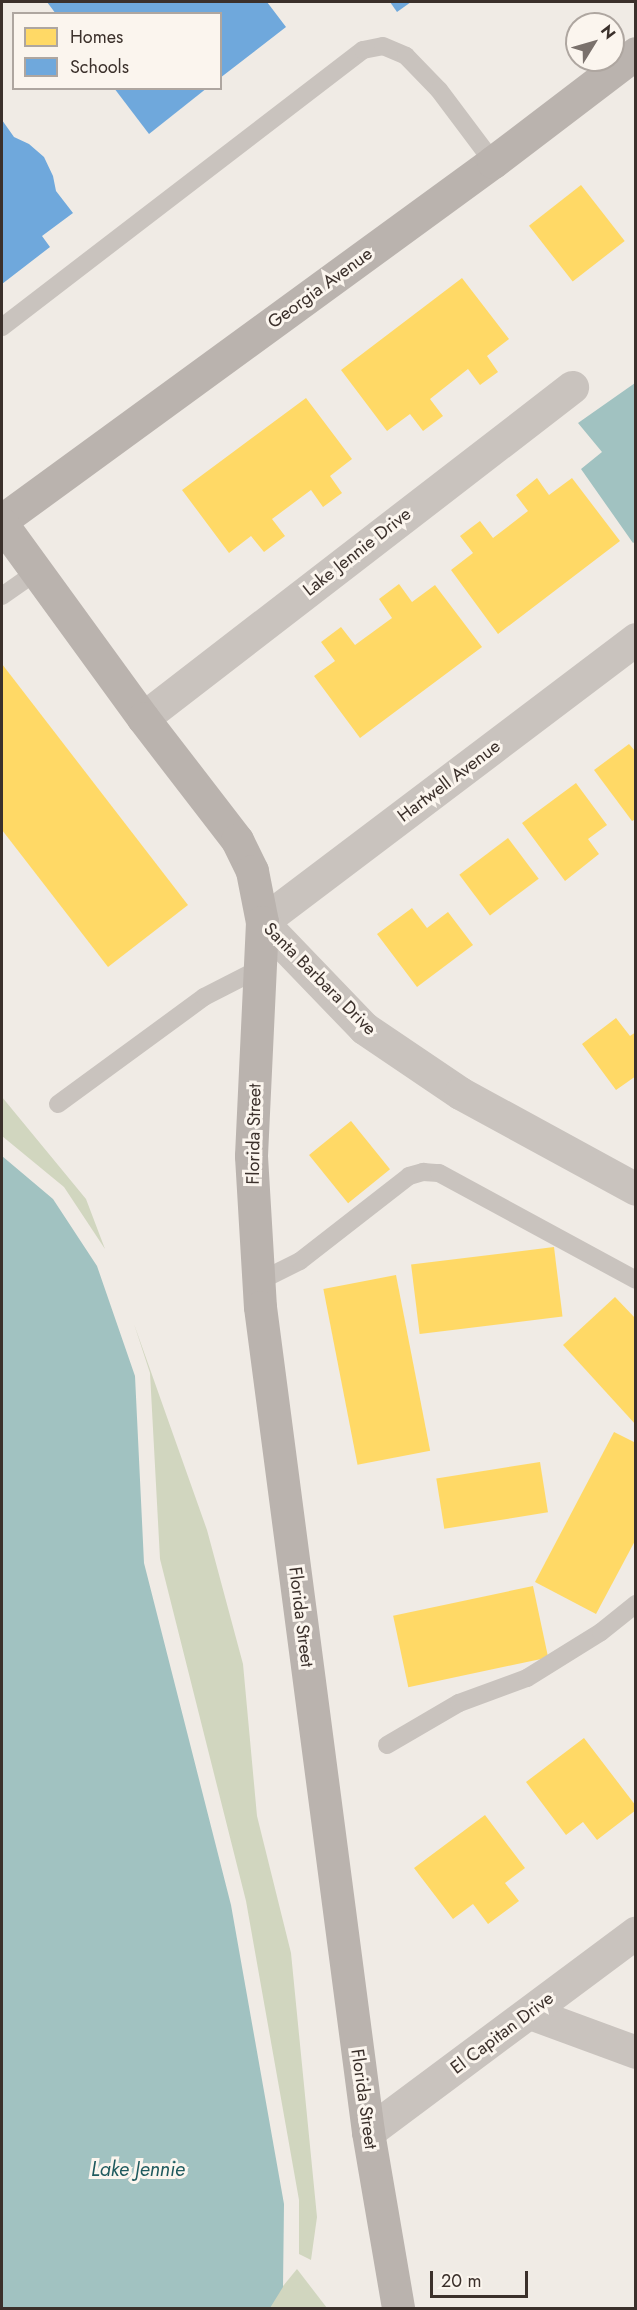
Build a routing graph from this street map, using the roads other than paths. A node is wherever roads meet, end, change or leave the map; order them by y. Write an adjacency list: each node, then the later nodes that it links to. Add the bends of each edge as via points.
1 (636, 54): 2 (street, Georgia Avenue)
2 (493, 162): 3 (lane, via 438,90 406,56 383,46 363,50); 5 (street, Georgia Avenue)
3 (2, 327)
4 (572, 387): 9 (street, Lake Jennie Drive)
5 (2, 522): 6 (street, Santa Barbara Drive)
6 (36, 572): 7 (lane); 9 (street, Santa Barbara Drive)
7 (2, 596)
8 (636, 639): 10 (street, Hartwell Avenue)
9 (143, 718): 10 (street, Santa Barbara Drive, via 237,840 252,871)
10 (261, 922): 11 (street, Florida Street); 13 (street, Santa Barbara Drive, via 364,1028 460,1093)
11 (259, 969): 12 (lane, via 204,997); 15 (street, Florida Street, via 251,1156)
12 (58, 1104)
13 (636, 1189)
14 (636, 1280): 15 (lane, via 439,1173 423,1172 409,1176 300,1261)
15 (258, 1282): 21 (street, Florida Street)
16 (636, 1604): 17 (lane, via 601,1632 527,1678 459,1703)
17 (387, 1745)
18 (636, 1932): 19 (street, El Capitan Drive)
19 (530, 2013): 20 (street); 21 (street, El Capitan Drive)
20 (636, 2052)
21 (368, 2132): 22 (street, Florida Street)
22 (398, 2308)

